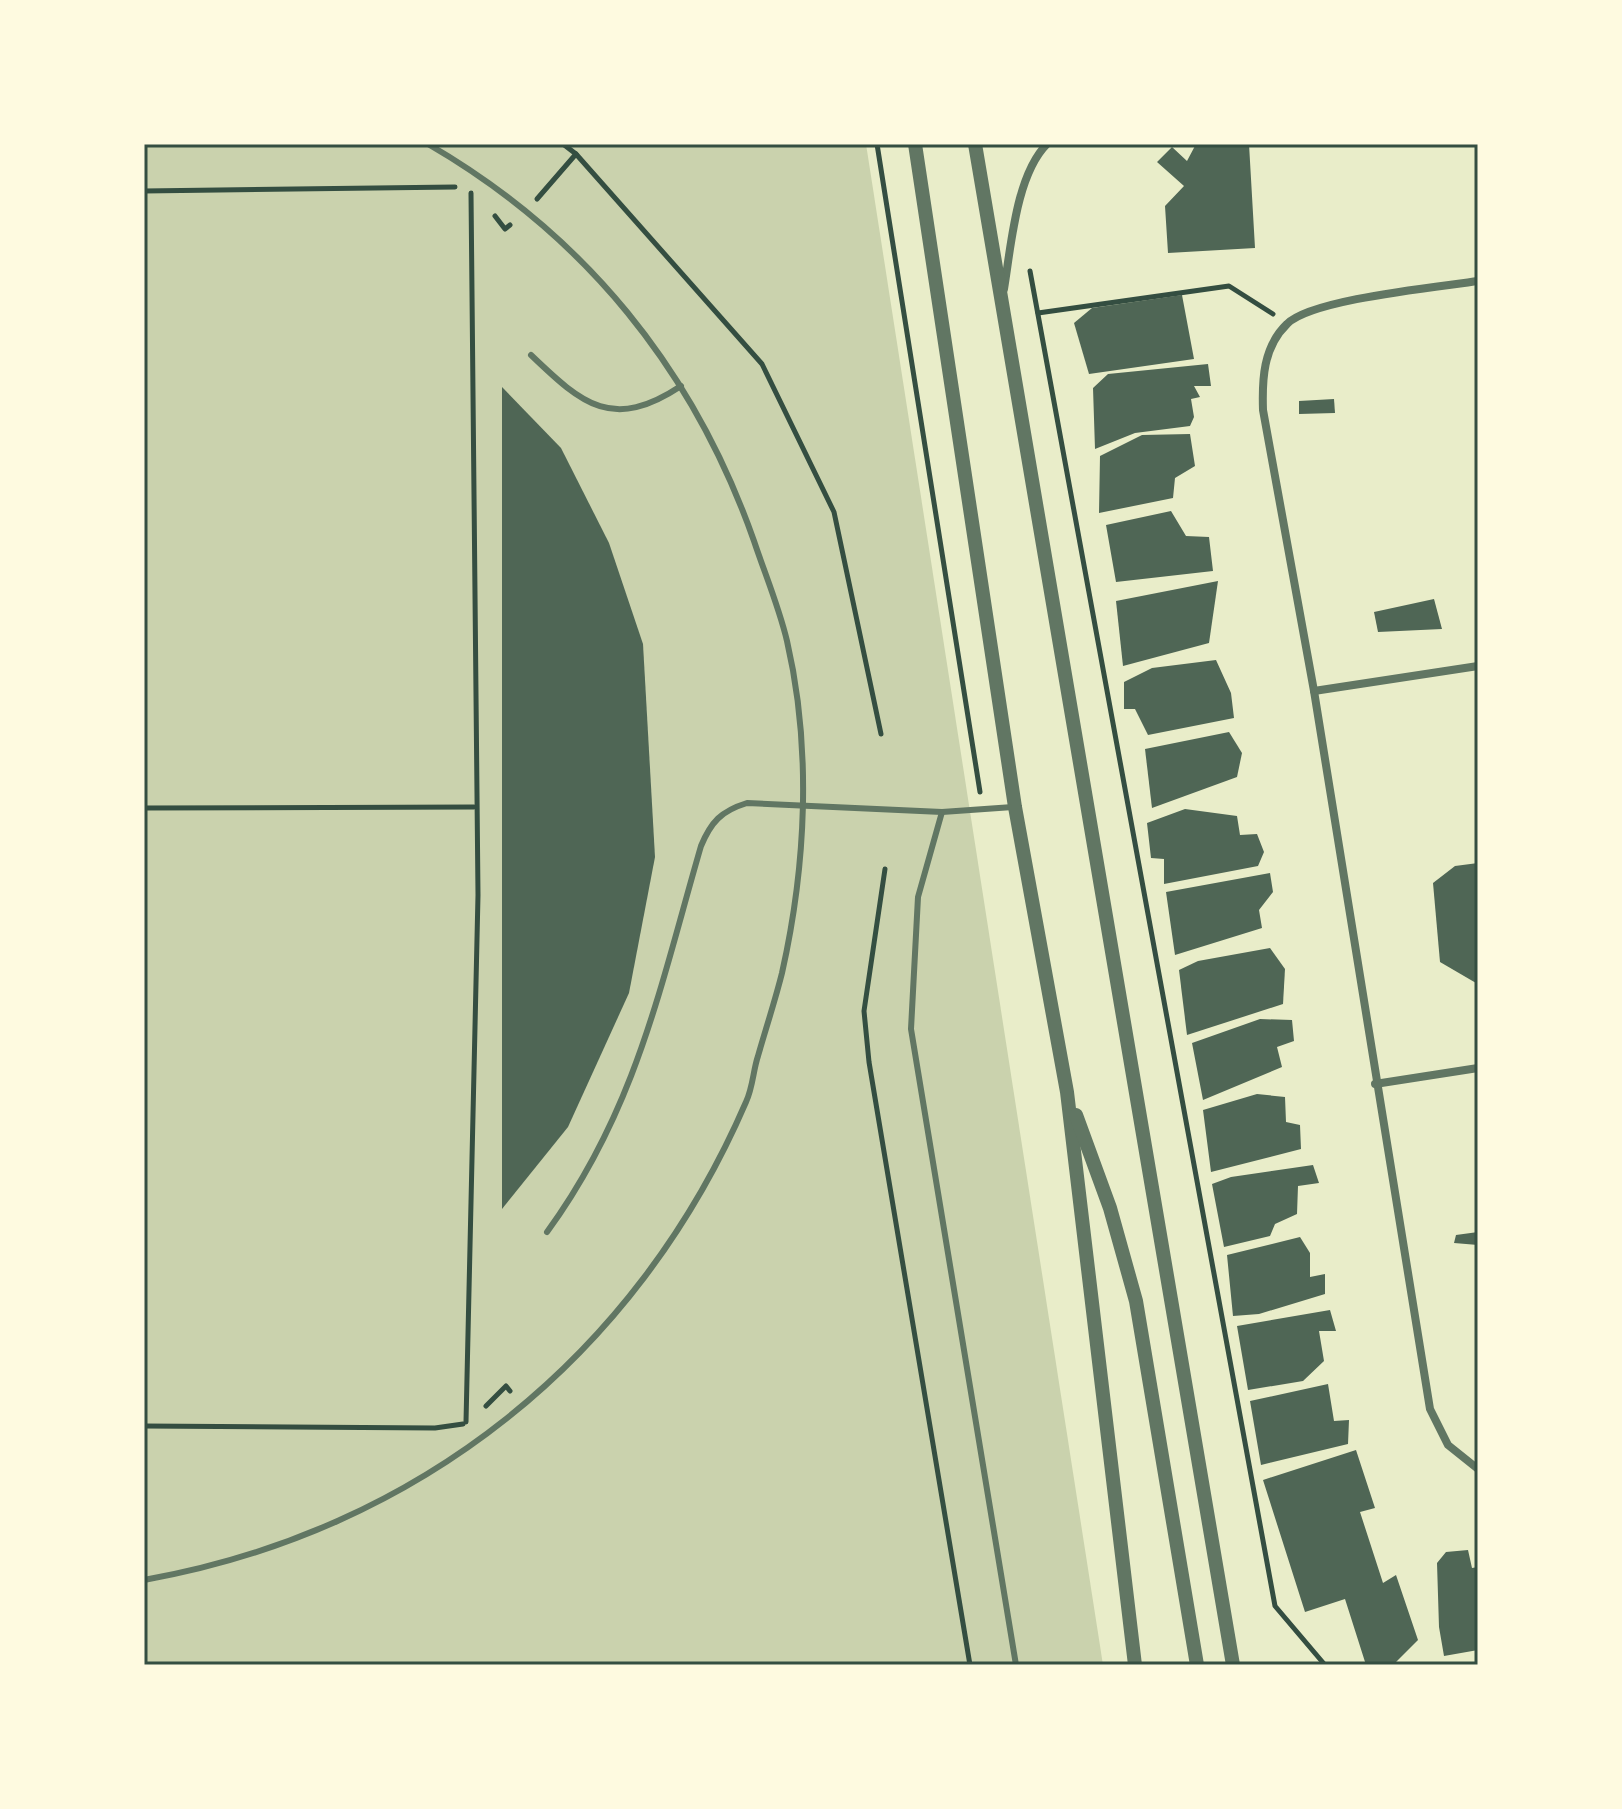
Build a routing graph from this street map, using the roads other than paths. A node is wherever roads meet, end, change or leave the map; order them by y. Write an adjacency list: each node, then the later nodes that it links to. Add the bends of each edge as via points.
1 (428, 144): 8 (lane, via 490,181 564,241 626,310)
2 (915, 144): 12 (street)
3 (975, 144): 6 (street)
4 (1047, 144): 6 (street, via 1038,153 1020,201)
5 (1478, 281): 10 (street, via 1316,308 1287,323 1269,350 1263,410)
6 (1002, 298): 20 (street)
7 (531, 355): 8 (lane, via 561,383 599,407 626,410 654,403)
8 (681, 386): 11 (lane, via 735,488 787,642)
9 (1478, 666): 10 (street)
10 (1314, 691): 15 (street)
11 (803, 807): 13 (lane); 17 (lane, via 747,803 711,822 642,1055 574,1194); 19 (lane, via 791,933 749,1097 674,1241 591,1344 524,1407 455,1459 343,1520 219,1563)
12 (1015, 807): 13 (lane); 16 (street)
13 (942, 812): 21 (lane, via 918,897 911,1029)
14 (1478, 1068): 15 (street)
15 (1375, 1084): 18 (street, via 1430,1409 1448,1445)
16 (1067, 1092): 22 (street); 23 (street, via 1110,1208 1136,1301)
17 (547, 1232)
18 (1478, 1469)
19 (144, 1580)
20 (1232, 1659): 24 (street)
21 (1016, 1665)
22 (1135, 1665)
23 (1197, 1665)
24 (1242, 1665)

